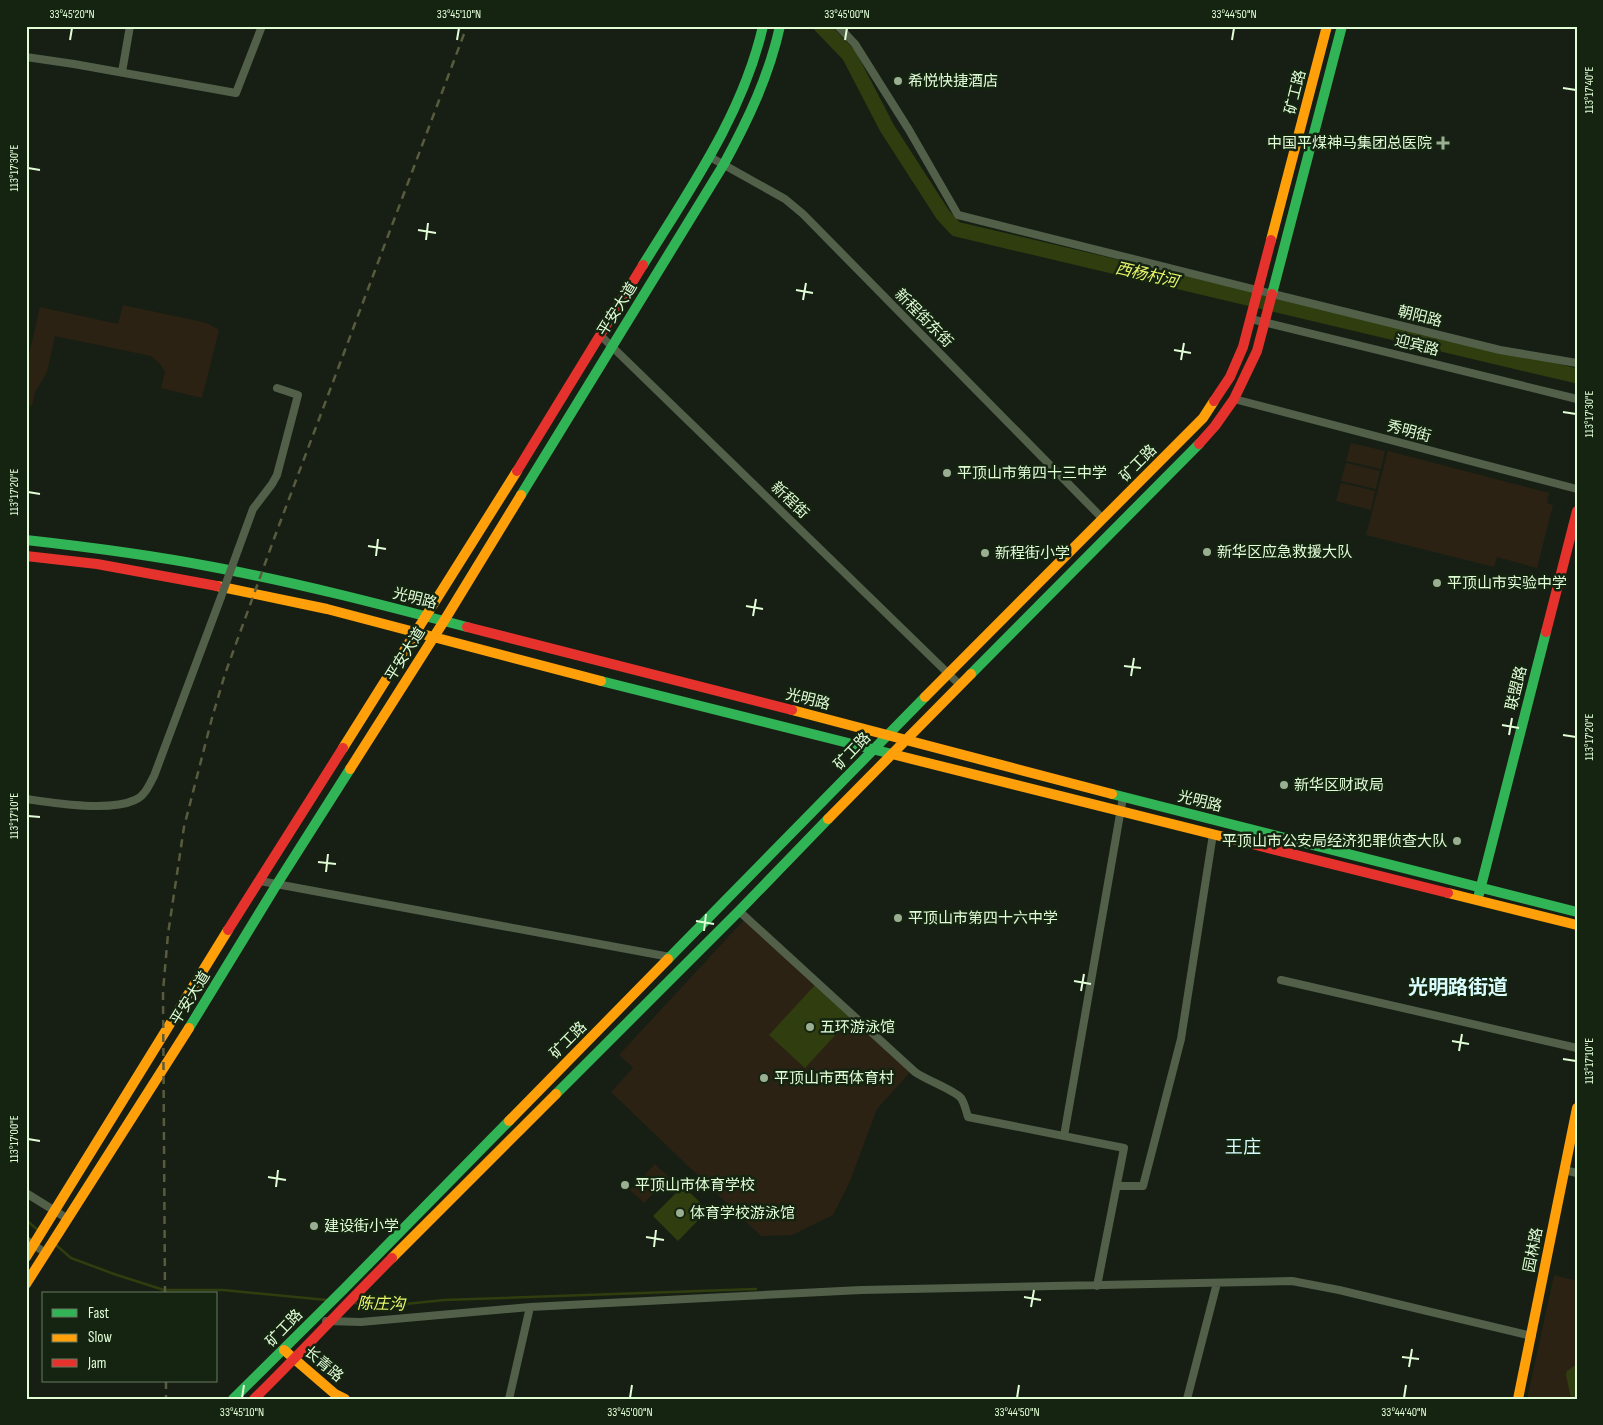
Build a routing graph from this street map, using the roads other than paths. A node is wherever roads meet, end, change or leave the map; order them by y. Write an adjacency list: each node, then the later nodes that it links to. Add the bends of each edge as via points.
1 (130, 26): 9 (street)
2 (262, 26): 9 (street, via 236,93)
3 (763, 26): 10 (main road, 平安大道, via 740,98)
4 (780, 26): 11 (main road, 平安大道, via 764,84)
5 (838, 26): 12 (street, 朝阳路, via 856,44 958,214)
6 (1327, 26): 12 (main road, 矿工路)
7 (1342, 26): 13 (main road, 矿工路)
8 (26, 57): 9 (street)
9 (122, 72)
10 (710, 157): 11 (street, 新程街东街); 16 (main road, 平安大道)
11 (724, 164): 17 (main road, 平安大道); 24 (street, 新程街东街, via 785,199 803,214)
12 (1258, 291): 13 (street, 朝阳路); 14 (main road, 矿工路)
13 (1273, 294): 15 (main road, 矿工路); 18 (street, 朝阳路, via 1500,350)
14 (1252, 314): 15 (street, 迎宾路); 24 (main road, 矿工路, via 1243,347 1213,405)
15 (1266, 318): 20 (main road, 矿工路, via 1257,351); 21 (street, 迎宾路)
16 (600, 335): 17 (street, 新程街); 27 (main road, 平安大道)
17 (612, 346): 28 (main road, 平安大道); 31 (street, 新程街)
18 (1577, 363)
19 (277, 388): 38 (street, bridge, via 298,396 277,475 253,509 145,793 135,800 96,806)
20 (1234, 399): 22 (street, 秀明街); 32 (main road, 矿工路, via 1198,445)
21 (1577, 399)
22 (1577, 489)
23 (1577, 511): 43 (main road, 联盟路)
24 (1104, 519): 31 (main road, 矿工路)
25 (26, 540): 27 (main road, 光明路, via 100,548 213,567)
26 (26, 556): 29 (main road, 光明路, via 97,564 208,584 326,609)
27 (427, 616): 28 (main road, 光明路); 29 (main road, 平安大道)
28 (444, 620): 30 (main road, 平安大道); 33 (main road, 光明路)
29 (417, 633): 30 (main road, 光明路); 41 (main road, 平安大道)
30 (434, 637): 35 (main road, 光明路); 42 (main road, 平安大道)
31 (950, 674): 32 (street, 新程街); 33 (main road, 矿工路)
32 (960, 685): 34 (main road, 矿工路)
33 (888, 735): 34 (main road, 光明路); 35 (main road, 矿工路)
34 (906, 739): 36 (main road, 矿工路); 37 (main road, 光明路)
35 (875, 749): 36 (main road, 光明路); 48 (main road, 矿工路)
36 (892, 754): 39 (main road, 光明路); 45 (main road, 矿工路)
37 (1122, 797): 39 (street); 43 (main road, 光明路)
38 (26, 799)
39 (1120, 811): 40 (main road, 光明路); 52 (street)
40 (1213, 834): 44 (main road, 光明路); 55 (street, via 1180,1039 1143,1186)
41 (260, 881): 42 (street); 57 (main road, 平安大道)
42 (277, 884): 48 (street); 58 (main road, 平安大道)
43 (1481, 888): 44 (main road, 联盟路); 46 (main road, 光明路)
44 (1477, 900): 47 (main road, 光明路)
45 (739, 911): 52 (street, via 915,1072 960,1097 968,1117); 66 (main road, 矿工路)
46 (1577, 912)
47 (1577, 925)
48 (670, 958): 67 (main road, 矿工路)
49 (1281, 980): 50 (street)
50 (1577, 1048)
51 (1577, 1108): 53 (main road, 园林路)
52 (1064, 1136): 55 (street, via 1124,1148)
53 (1564, 1170): 54 (street); 68 (main road, 园林路)
54 (1577, 1173)
55 (1117, 1186): 64 (street)
56 (26, 1193): 57 (street)
57 (53, 1214): 58 (street); 59 (main road, 平安大道)
58 (66, 1222): 60 (main road, 平安大道)
59 (33, 1241): 60 (street); 61 (main road, 平安大道)
60 (48, 1250): 63 (main road, 平安大道)
61 (26, 1257)
62 (1217, 1283): 64 (street); 68 (street, via 1306,1283); 75 (street)
63 (26, 1284)
64 (1097, 1286): 65 (street, via 861,1290)
65 (530, 1307): 66 (street, via 361,1322); 74 (street)
66 (333, 1318): 67 (street); 70 (main road, 矿工路)
67 (312, 1320): 69 (main road, 矿工路)
68 (1532, 1336): 76 (main road, 园林路)
69 (284, 1350): 70 (main road, 长青路); 71 (main road, 矿工路)
70 (295, 1359): 72 (main road, 矿工路); 73 (main road, 长青路)
71 (232, 1399)
72 (254, 1399)
73 (345, 1399)
74 (509, 1399)
75 (1187, 1399)
76 (1518, 1399)

